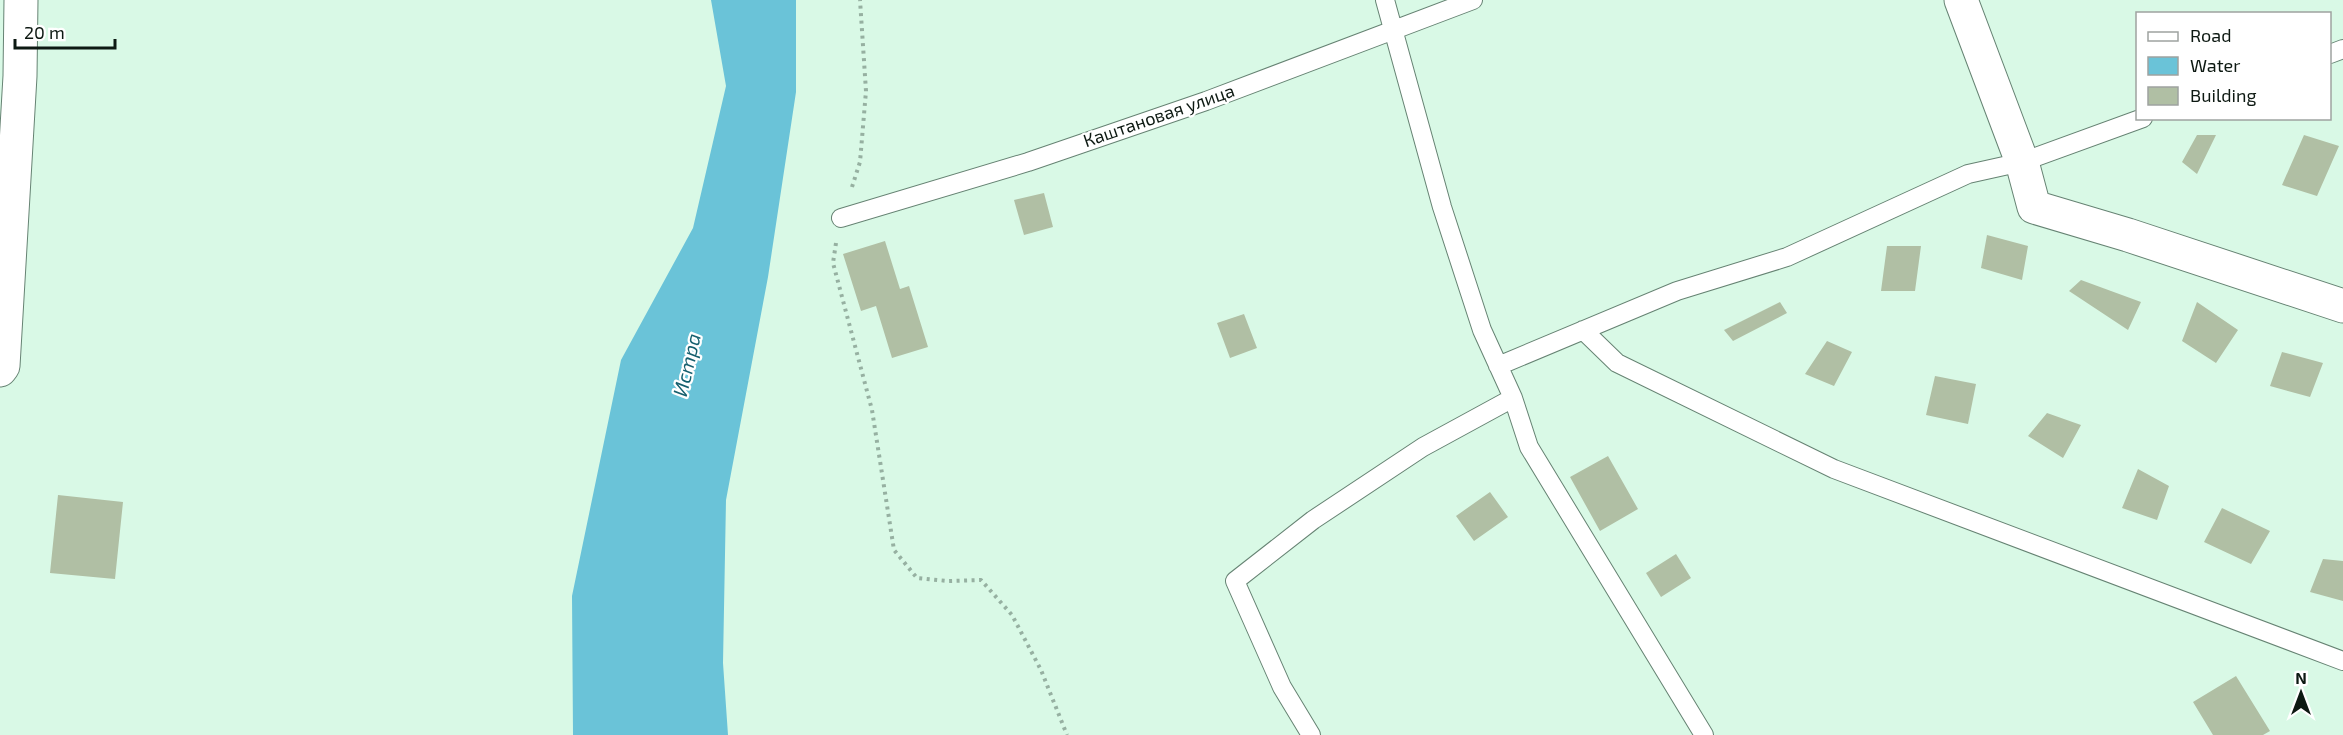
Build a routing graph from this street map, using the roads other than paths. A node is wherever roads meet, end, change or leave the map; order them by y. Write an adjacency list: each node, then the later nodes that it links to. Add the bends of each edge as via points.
1 (21, 0): 12 (street)
2 (1385, 0): 5 (lane)
3 (1473, 0): 5 (lane, Каштановая улица)
4 (1961, 0): 7 (street)
5 (1395, 28): 8 (lane, Каштановая улица, via 1206,101 1028,162); 11 (lane, via 1442,207 1482,330)
6 (2138, 120): 7 (lane)
7 (2022, 162): 9 (street, via 2034,207); 10 (lane, via 1968,174 1786,257 1677,291)
8 (841, 218)
9 (2343, 306)
10 (1583, 330): 11 (lane); 14 (lane, via 1617,363 1834,469)
11 (1498, 366): 13 (lane)
12 (0, 370)
13 (1513, 398): 15 (lane, via 1423,447 1313,519 1234,581 1282,687); 16 (lane, via 1529,447)
14 (2343, 662)
15 (1311, 735)
16 (1704, 735)

